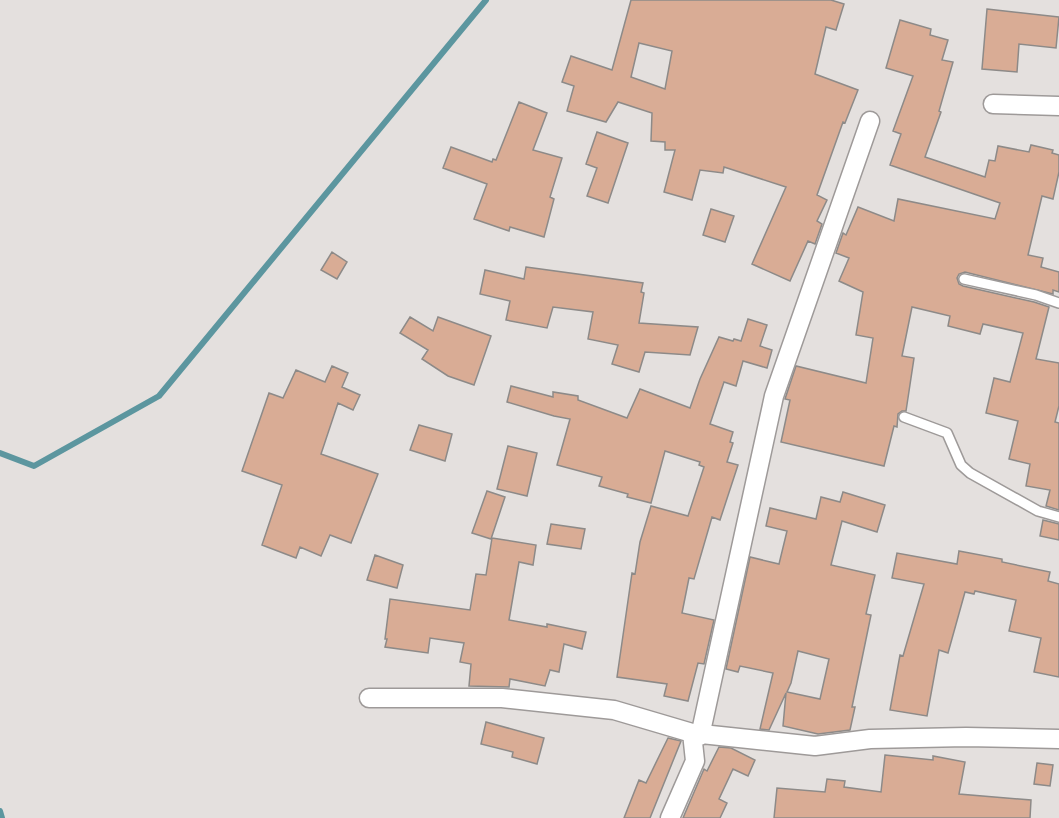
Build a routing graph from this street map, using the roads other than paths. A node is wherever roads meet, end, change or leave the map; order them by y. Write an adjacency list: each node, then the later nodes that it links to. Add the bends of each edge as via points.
1 (993, 104): 2 (street)
2 (1059, 106)
3 (870, 121): 9 (street, via 774,396)
4 (964, 279): 5 (lane)
5 (1059, 303)
6 (904, 417): 7 (lane, via 947,433 961,465 970,473 1038,511)
7 (1059, 517)
8 (369, 698): 9 (street, via 513,699 614,710)
9 (696, 735): 10 (street, via 815,746 870,739); 11 (street, via 695,761)
10 (1059, 739)
11 (670, 818)

